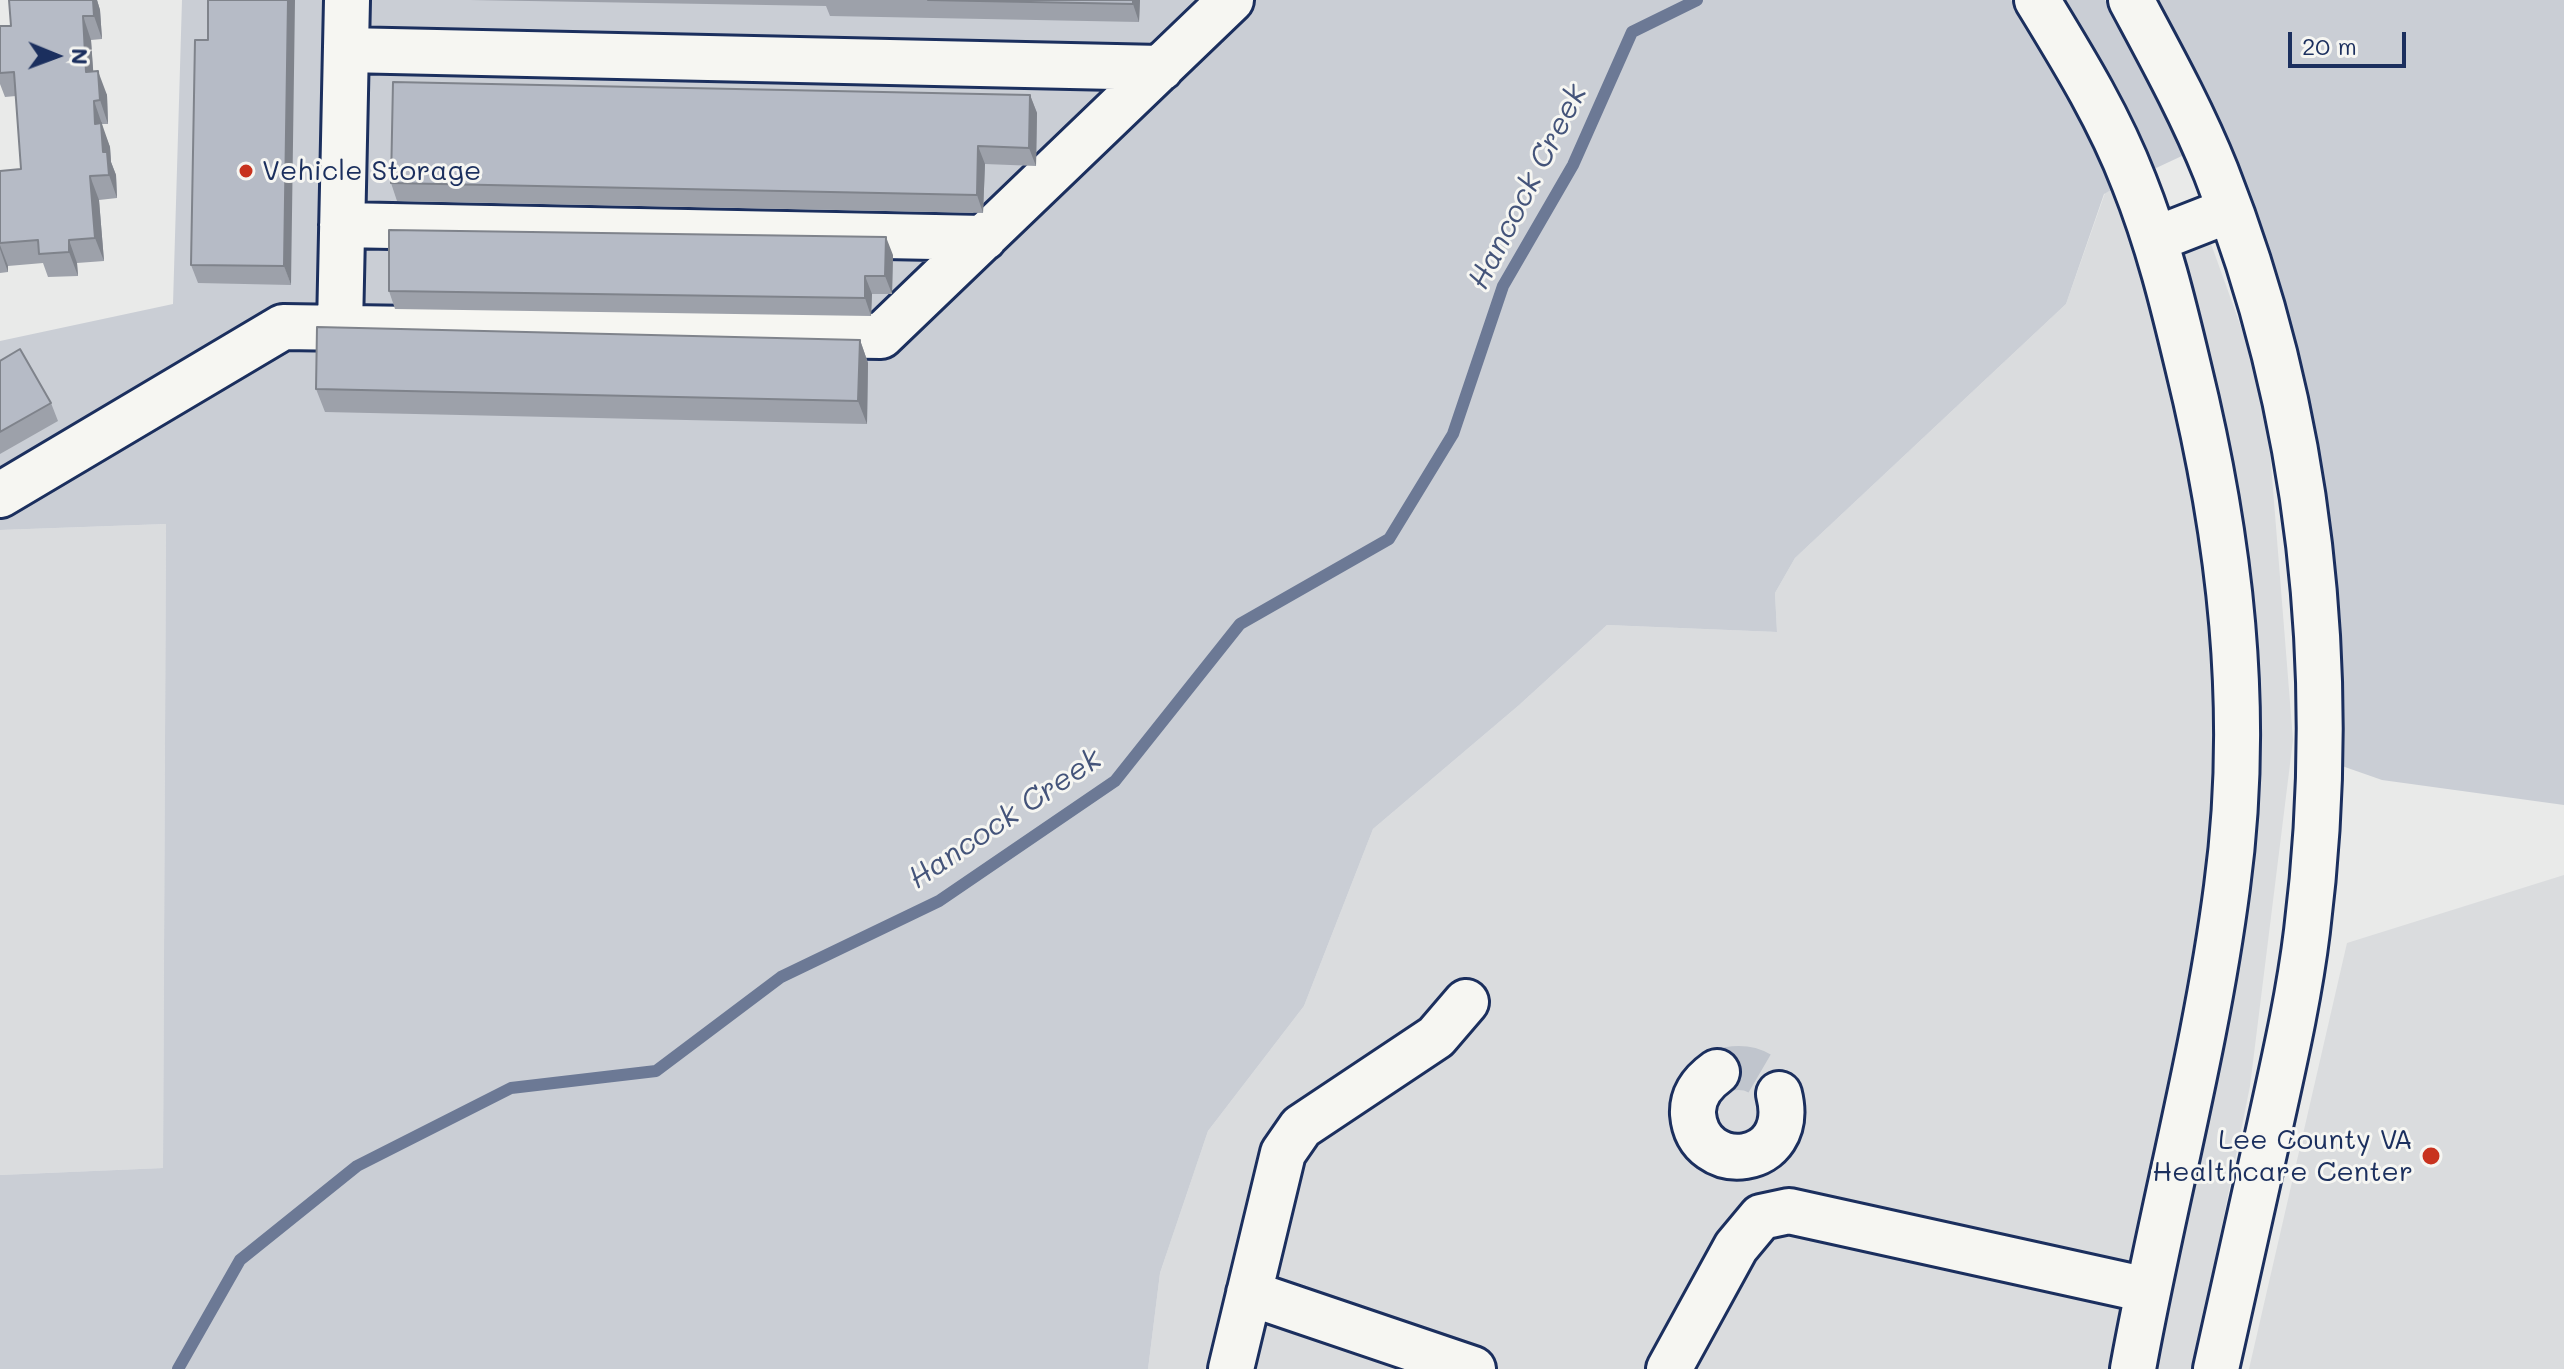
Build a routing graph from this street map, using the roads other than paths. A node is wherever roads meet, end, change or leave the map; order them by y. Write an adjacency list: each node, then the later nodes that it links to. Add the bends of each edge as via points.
1 (347, 0): 5 (main road)
2 (1231, 0): 6 (main road)
3 (2037, 0): 10 (main road, via 2108,122)
4 (2131, 0): 7 (main road, via 2187,104)
5 (346, 50): 6 (main road); 8 (main road)
6 (1161, 68): 9 (main road)
7 (2230, 210): 10 (main road); 24 (main road, via 2264,312 2302,489 2318,621 2321,710 2305,946)
8 (342, 225): 9 (main road); 11 (main road)
9 (984, 238): 11 (main road, via 881,336)
10 (2156, 239): 18 (main road, via 2219,504 2238,729 2227,888)
11 (340, 327): 12 (main road, via 283,327)
12 (0, 495)
13 (1466, 1002): 19 (main road, via 1436,1037 1301,1127 1283,1153)
14 (1717, 1072): 16 (main road, via 1696,1094 1693,1109 1700,1137 1724,1155)
15 (1779, 1094): 16 (main road, via 1783,1110 1775,1138)
16 (1752, 1155): 17 (main road)
17 (1774, 1214): 18 (main road, via 1789,1211 1824,1218); 22 (main road, via 1761,1217 1736,1247)
18 (2147, 1290): 23 (main road)
19 (1249, 1293): 20 (main road); 21 (main road)
20 (1231, 1369)
21 (1473, 1369)
22 (1669, 1369)
23 (2133, 1369)
24 (2216, 1369)

